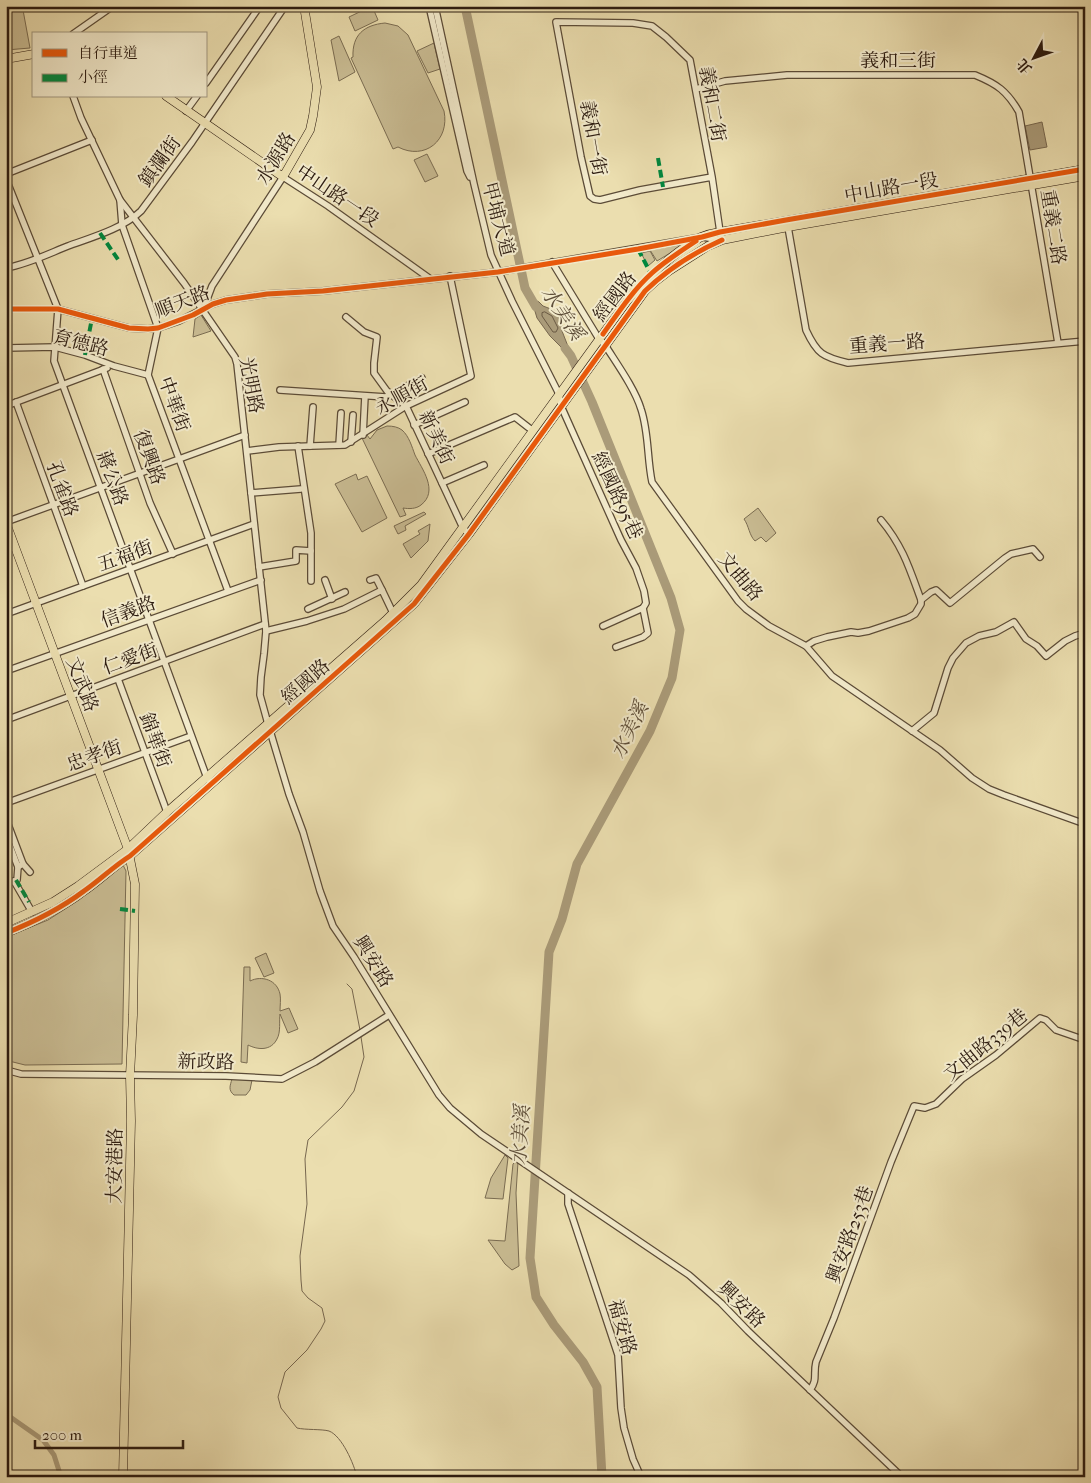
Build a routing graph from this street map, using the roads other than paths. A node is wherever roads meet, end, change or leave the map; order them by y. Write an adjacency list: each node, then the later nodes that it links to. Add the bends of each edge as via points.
1 (113, 6): 8 (street)
2 (260, 6): 11 (street)
3 (285, 6): 17 (street, 鎮瀾街)
4 (304, 6): 22 (main road, 水源路, via 316,87 313,116 310,130)
5 (429, 6): 26 (street, via 467,171)
6 (435, 6): 26 (street, 甲埔大道)
7 (556, 22): 12 (street, 義和二街, via 652,26 690,60); 23 (street, 義和一街, via 590,196 600,200)
8 (76, 32)
9 (32, 54): 10 (main road)
10 (6, 59)
11 (208, 79)
12 (696, 89): 23 (street, 義和二街); 25 (street, 義和三街, via 725,81 787,75 975,75 1002,89 1019,112)
13 (74, 98): 18 (street, 光明路)
14 (169, 98): 16 (main road, 中山路一段)
15 (196, 98): 16 (street)
16 (186, 111): 17 (main road, 中山路一段)
17 (205, 123): 22 (main road, 中山路一段); 28 (street, 鎮瀾街)
18 (92, 140): 20 (street); 27 (street, 光明路)
19 (1085, 169): 25 (main road, 中山路一段)
20 (6, 174)
21 (1085, 176): 25 (main road, 中山路一段)
22 (283, 177): 39 (street, 中山路一段); 42 (street, 水源路, via 212,286)
23 (712, 177): 31 (street, 義和二街)
24 (6, 179): 34 (street, 蔣公路)
25 (1032, 182): 30 (main road, 中山路一段); 31 (main road, 中山路一段); 47 (street, 重義二路)
26 (474, 184): 37 (street, 甲埔大道)
27 (120, 200): 28 (street, 光明路); 29 (street)
28 (134, 218): 29 (street, 鎮瀾街); 42 (street, 光明路)
29 (122, 225): 34 (street, 鎮瀾街); 44 (street)
30 (788, 227): 33 (main road, 中山路一段); 47 (street, 重義一路, via 806,330 821,354 834,360 848,363)
31 (720, 232): 32 (main road, 中山路一段); 33 (street, 義和二街)
32 (702, 237): 33 (street, 中山路一段); 35 (street, 中山路一段); 46 (main road, 經國路, via 651,274 627,301)
33 (722, 240): 46 (main road, 經國路, via 656,280)
34 (38, 259): 36 (street, 鎮瀾街); 41 (street, 蔣公路)
35 (552, 262): 37 (street, 中山路一段); 46 (street, 文曲路)
36 (6, 268)
37 (498, 272): 38 (street); 57 (street, 甲埔大道)
38 (450, 276): 39 (street); 62 (street, 永順街, via 471,376)
39 (429, 278): 42 (street, 順天路, via 226,300)
40 (6, 309): 41 (street, 順天路)
41 (58, 309): 44 (street, 順天路, via 129,328); 48 (street, 蔣公路)
42 (203, 310): 44 (street, 順天路); 69 (street, 光明路, via 235,358)
43 (346, 317): 56 (street, 新美街, via 364,332 377,337 374,373)
44 (158, 328): 52 (street, 中華街)
45 (1085, 341): 47 (street)
46 (602, 342): 57 (main road, 經國路, via 586,357); 63 (main road, 經國路, via 590,366); 114 (street, 文曲路, via 641,408 652,482 738,601 770,626)
47 (1058, 343)
48 (55, 347): 49 (street, 育德路); 50 (street, 育德路); 54 (street, 蔣公路, via 54,361)
49 (6, 348)
50 (114, 366): 51 (street); 52 (street, 育德路)
51 (104, 370): 54 (street); 79 (street, 復興路)
52 (148, 375): 77 (street, 中華街)
53 (422, 378): 56 (street)
54 (63, 385): 59 (street); 81 (street, 蔣公路)
55 (280, 390): 58 (street)
56 (391, 394): 58 (street, via 386,397); 62 (street, 新美街)
57 (559, 394): 63 (street, 經國路95巷); 68 (main road, 經國路)
58 (365, 396): 70 (street)
59 (16, 402): 61 (street); 84 (street, 孔雀路)
60 (466, 402): 67 (street)
61 (6, 406)
62 (406, 406): 67 (street, 新美街); 70 (street, 永順街)
63 (561, 406): 88 (main road, 經國路); 106 (street, 經國路95巷, via 636,568 644,591 646,603)
64 (314, 408): 74 (street)
65 (341, 413): 72 (street)
66 (353, 415): 71 (street)
67 (414, 425): 76 (street, 新美街)
68 (533, 431): 76 (street, via 515,417); 88 (main road, 經國路)
69 (246, 435): 75 (street, 光明路); 77 (street)
70 (363, 435): 71 (street, 永順街)
71 (351, 442): 72 (street, 永順街)
72 (339, 445): 74 (street, 永順街)
73 (298, 446): 74 (street, 永順街); 75 (street, 永順街); 90 (street)
74 (310, 446)
75 (247, 451): 83 (street, 光明路)
76 (428, 454): 80 (street, 新美街)
77 (179, 459): 79 (street); 89 (street, 中華街)
78 (484, 464): 80 (street)
79 (140, 473): 81 (street); 91 (street, 復興路)
80 (442, 483): 88 (street, 新美街)
81 (100, 488): 84 (street); 94 (street, 蔣公路)
82 (301, 489): 83 (street)
83 (251, 493): 87 (street, 光明路)
84 (53, 505): 86 (street); 99 (street, 孔雀路)
85 (881, 520): 104 (street, via 904,553)
86 (6, 523): 105 (main road, 文武路)
87 (254, 524): 89 (street, 五福街); 93 (street, 光明路)
88 (466, 531): 108 (main road, 經國路); 122 (main road, 經國路, via 414,604)
89 (209, 541): 91 (street, 五福街); 101 (street, 中華街)
90 (311, 551): 93 (street, via 296,550 296,561); 98 (street)
91 (173, 554): 94 (street, 五福街)
92 (1040, 557): 104 (street, via 1033,549 1011,554 950,603 936,590)
93 (259, 566): 95 (street, 光明路)
94 (130, 569): 99 (street, 五福街); 110 (street, 蔣公路)
95 (261, 580): 101 (street, 信義路); 112 (street, 光明路)
96 (325, 580): 103 (street)
97 (370, 580): 100 (street, via 376,578)
98 (311, 581)
99 (83, 586): 105 (street, 五福街)
100 (382, 590): 108 (street); 112 (street, 仁愛街, via 344,609 307,622)
101 (228, 592): 110 (street, 信義路)
102 (345, 592): 103 (street)
103 (332, 598): 107 (street)
104 (921, 600): 114 (street, via 915,614 908,618 869,631 827,637)
105 (37, 603): 109 (street, 五福街); 116 (main road, 文武路)
106 (643, 608): 111 (street); 115 (street, 經國路95巷, via 648,633)
107 (308, 609)
108 (393, 613): 122 (main road, 經國路)
109 (6, 614)
110 (149, 620): 116 (street, 信義路); 117 (street, 蔣公路)
111 (603, 626)
112 (265, 628): 117 (street, 仁愛街); 122 (street, 光明路, via 260,696)
113 (1085, 633): 123 (street, via 1065,641 1046,656 1026,639 1014,622 966,643 948,668 934,713)
114 (806, 646): 123 (street, 文曲路, via 832,676)
115 (616, 647)
116 (55, 654): 118 (street, 信義路); 120 (main road, 文武路)
117 (164, 662): 119 (street, 仁愛街); 124 (street, 蔣公路)
118 (6, 672)
119 (118, 678): 120 (street, 仁愛街); 125 (street, 錦華街)
120 (71, 696): 121 (street, 仁愛街); 126 (main road, 文武路)
121 (6, 720)
122 (269, 727): 127 (main road, 經國路); 141 (street, 興安路, via 333,926)
123 (912, 731): 131 (street, 文曲路, via 989,789)
124 (191, 736): 125 (street, 忠孝街); 127 (street, 蔣公路)
125 (144, 753): 126 (street, 忠孝街); 129 (street, 錦華街)
126 (98, 770): 128 (street, 忠孝街); 133 (main road, 文武路)
127 (210, 780): 129 (main road, 經國路); 133 (main road, 經國路)
128 (6, 803)
129 (167, 812): 133 (main road, 經國路)
130 (6, 819): 134 (street)
131 (1085, 824)
132 (6, 836): 134 (street)
133 (129, 852): 138 (main road, 經國路); 140 (main road, 經國路, via 59,908); 144 (main road, 大安港路, via 135,884)
134 (20, 866): 135 (street); 136 (street)
135 (30, 872)
136 (15, 880): 137 (street); 138 (street)
137 (6, 884)
138 (32, 912): 139 (main road, 經國路)
139 (6, 923)
140 (6, 933)
141 (389, 1014): 144 (street, 新政路, via 315,1062 282,1079); 146 (street, 興安路, via 450,1108 481,1134)
142 (1085, 1040): 145 (street, 文曲路339巷, via 1056,1030 1040,1018)
143 (6, 1067): 144 (street, 新政路, via 21,1074)
144 (130, 1076): 150 (main road, 大安港路)
145 (933, 1106): 149 (street, 興安路253巷, via 914,1106 912,1110 816,1362 816,1382)
146 (568, 1193): 147 (street, 興安路); 148 (street, 福安路)
147 (576, 1199): 148 (street); 149 (street, 興安路, via 689,1275)
148 (572, 1217): 151 (street, 福安路, via 618,1355 624,1428)
149 (810, 1390): 152 (street, 興安路)
150 (123, 1477)
151 (641, 1477)
152 (902, 1477)

